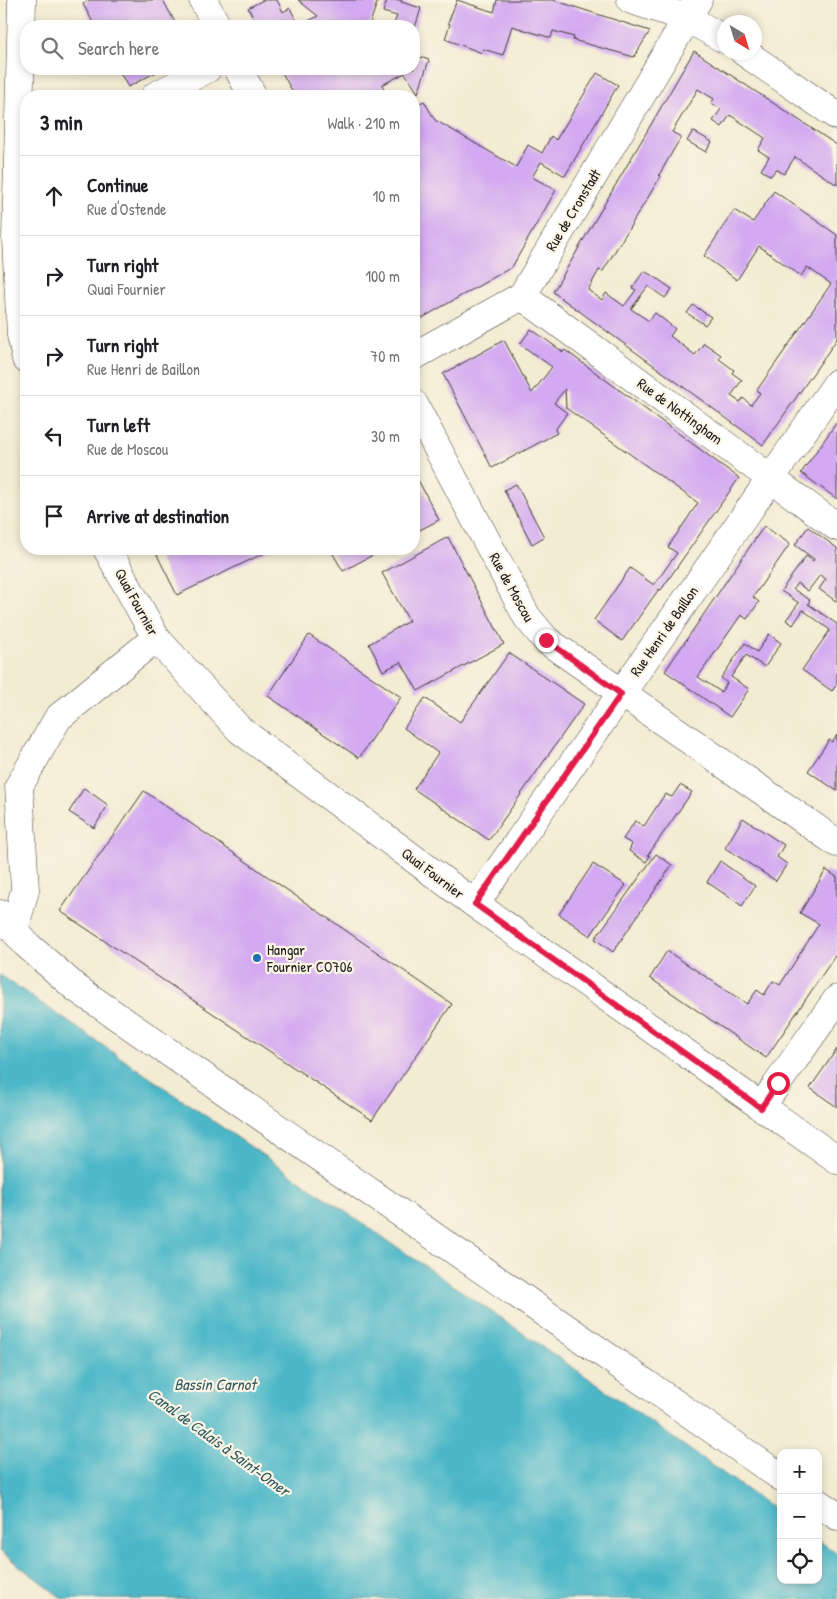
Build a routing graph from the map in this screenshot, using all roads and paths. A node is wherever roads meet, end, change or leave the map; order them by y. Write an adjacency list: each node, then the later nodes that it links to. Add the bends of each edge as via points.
1 (22, 0): 5 (street)
2 (204, 0): 6 (street)
3 (631, 0): 4 (street)
4 (692, 9): 7 (street); 17 (street, Rue de Cronstadt)
5 (22, 20)
6 (214, 20)
7 (717, 32)
8 (756, 60): 15 (street)
9 (22, 75): 12 (street)
10 (195, 75): 13 (street)
11 (241, 75): 14 (street)
12 (21, 90)
13 (166, 90)
14 (250, 90)
15 (837, 116)
16 (20, 208): 18 (street)
17 (522, 296): 19 (street); 22 (street, Rue de Nottingham)
18 (20, 318)
19 (420, 353)
20 (837, 383): 22 (street, Rue Henri de Baillon)
21 (420, 415): 26 (street, Rue de Moscou, via 533,626 546,640)
22 (771, 478): 23 (street, Rue de Nottingham); 26 (street, Rue Henri de Baillon)
23 (837, 527)
24 (110, 555): 25 (street, Quai Fournier)
25 (156, 638): 28 (street, Quai Fournier, via 240,730); 29 (street, via 58,718 19,786 25,890)
26 (621, 694): 27 (street, Rue de Moscou); 28 (street, Rue Henri de Baillon)
27 (837, 843)
28 (475, 904): 31 (street, Quai Fournier)
29 (7, 922): 33 (street, via 26,944 76,988)
30 (837, 999): 31 (street)
31 (761, 1108): 32 (street, Quai Fournier)
32 (837, 1160)
33 (777, 1474)

